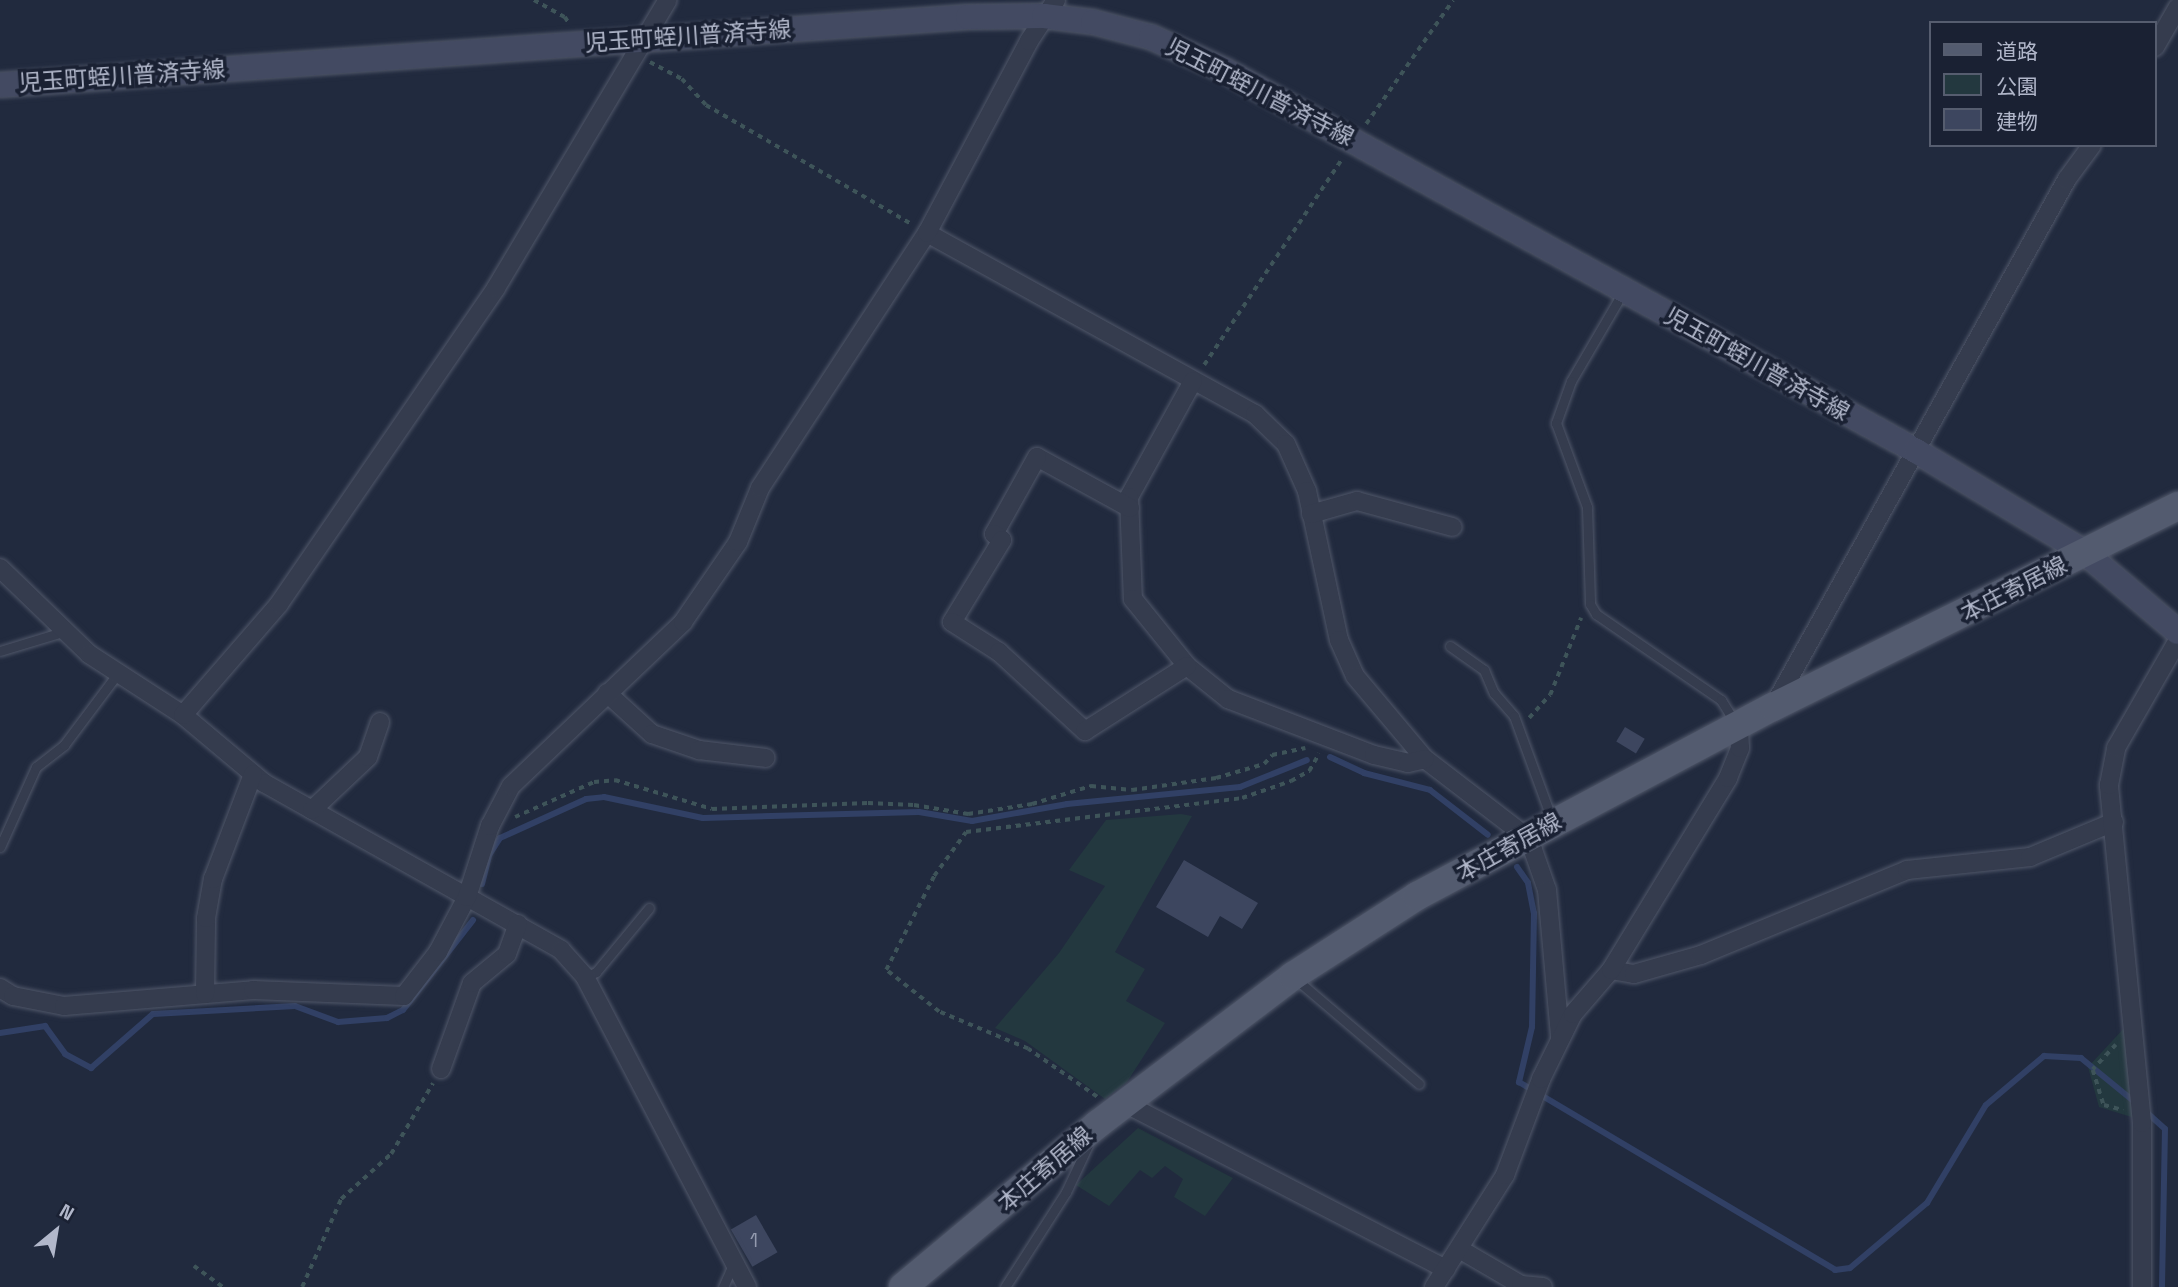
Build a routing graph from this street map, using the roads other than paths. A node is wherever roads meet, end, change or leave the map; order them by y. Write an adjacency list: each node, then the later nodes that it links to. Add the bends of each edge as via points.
1 (668, 0): 5 (street)
2 (2178, 7): 4 (street)
3 (1050, 8): 5 (main road, 児玉町蛭川普済寺線); 8 (street); 9 (main road, 児玉町蛭川普済寺線, via 1184,50)
4 (2157, 44)
5 (640, 47): 6 (main road, 児玉町蛭川普済寺線, via 577,43); 27 (street, via 496,288 279,604)
6 (0, 85)
7 (2091, 147): 11 (street, via 2067,179)
8 (927, 233): 10 (street); 25 (street, via 761,488 738,542 683,622)
9 (1624, 291): 11 (main road, 児玉町蛭川普済寺線); 29 (lane, via 1571,381 1556,423 1587,507 1590,604 1596,614 1721,700)
10 (1194, 381): 13 (street, via 1129,496); 14 (street, via 1255,414 1286,444 1307,491)
11 (1916, 451): 16 (main road, 児玉町蛭川普済寺線); 26 (street)
12 (2178, 506): 16 (main road, 本庄寄居線)
13 (1130, 508): 23 (street, via 1133,599); 23 (street, via 1037,457 994,534 1002,540 952,622 999,652 1085,731)
14 (1311, 514): 15 (street, via 1357,500); 31 (street, via 1339,640 1355,676)
15 (1453, 527)
16 (2084, 552): 19 (main road, 児玉町蛭川普済寺線); 26 (main road, 本庄寄居線)
17 (0, 568): 18 (street)
18 (66, 631): 22 (lane); 24 (street)
19 (2178, 632)
20 (2178, 640): 35 (street, via 2116,748 2109,785)
21 (1450, 646): 34 (lane, via 1489,675 1494,693 1519,726)
22 (0, 651)
23 (1187, 666): 31 (street, via 1228,699 1408,763)
24 (118, 673): 27 (street); 37 (lane, via 64,745 36,766)
25 (607, 693): 30 (street, via 652,734 699,750); 38 (street, via 511,786 490,826)
26 (1773, 707): 29 (main road, 本庄寄居線)
27 (183, 715): 32 (street)
28 (380, 722): 33 (street, via 368,757)
29 (1739, 728): 34 (main road, 本庄寄居線); 41 (street, via 1741,748 1728,778)
30 (766, 758)
31 (1425, 759): 36 (street)
32 (253, 774): 33 (street); 45 (street, via 213,879 206,918)
33 (312, 810): 38 (street)
34 (1553, 822): 36 (main road, 本庄寄居線)
35 (2114, 822): 41 (street, via 2030,857 1906,870 1701,955 1634,974); 59 (street, via 2133,1037 2130,1094 2141,1115)
36 (1528, 838): 42 (main road, 本庄寄居線, via 1418,896); 46 (street, via 1547,890)
37 (0, 847)
38 (467, 897): 40 (street); 45 (street, via 438,952 404,996 253,990)
39 (649, 908): 43 (lane, via 596,972)
40 (518, 924): 43 (street, via 561,950); 47 (street, via 507,954 472,983)
41 (1611, 970): 46 (street, via 1573,1014)
42 (1293, 976): 48 (lane); 49 (main road, 本庄寄居線)
43 (585, 977): 51 (street)
44 (0, 988): 45 (street, via 13,996 64,1006)
45 (205, 994)
46 (1560, 1037): 50 (street, via 1505,1175)
47 (441, 1069)
48 (1419, 1084)
49 (1113, 1113): 52 (street); 55 (main road, 本庄寄居線); 56 (lane)
50 (1461, 1250): 52 (street); 58 (street, via 1521,1285)
51 (733, 1265): 53 (lane); 54 (street)
52 (1446, 1269): 57 (street)
53 (723, 1287)
54 (747, 1287)
55 (903, 1287)
56 (1006, 1287)
57 (1434, 1287)
58 (1543, 1287)
59 (2142, 1287)

